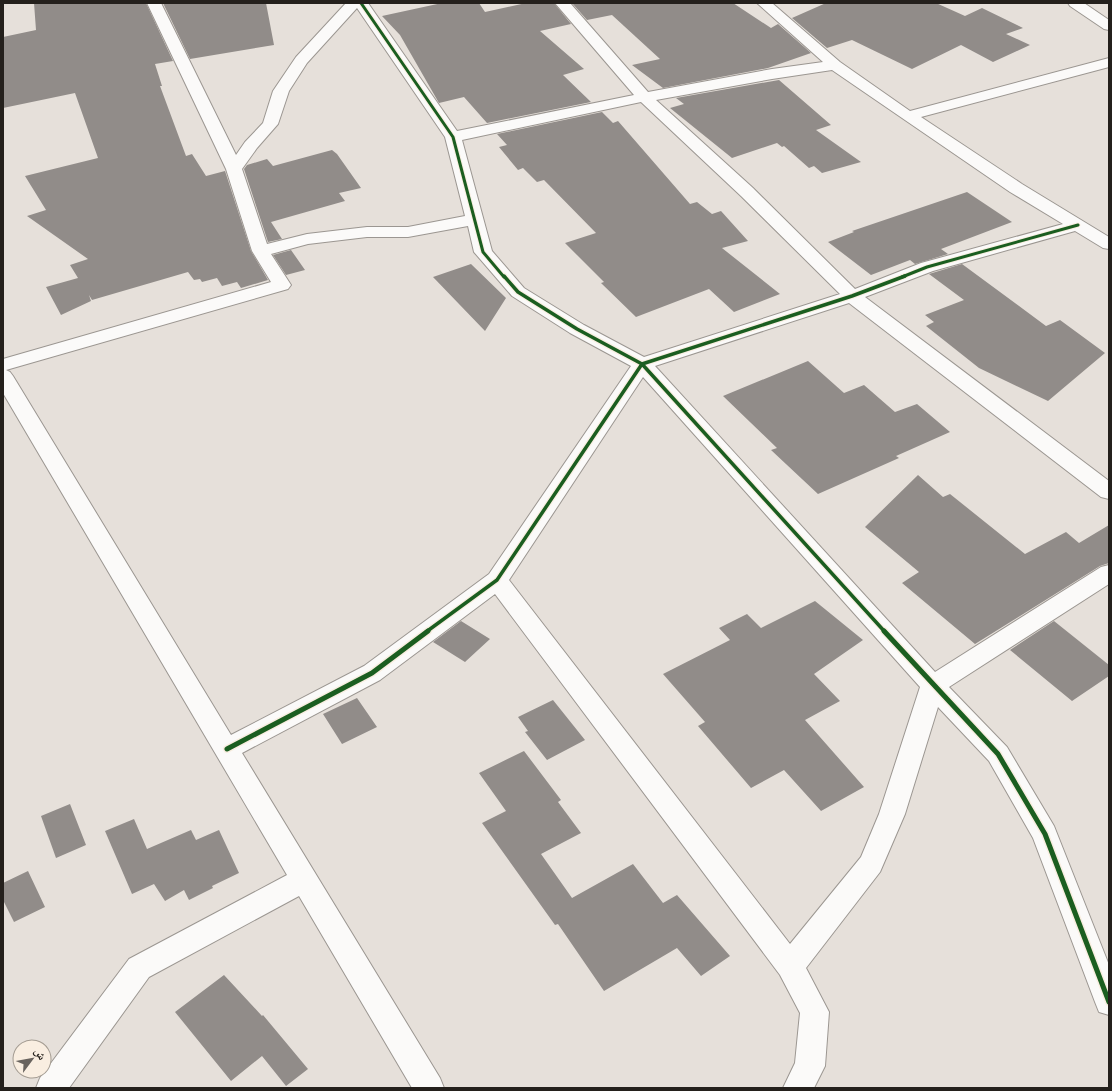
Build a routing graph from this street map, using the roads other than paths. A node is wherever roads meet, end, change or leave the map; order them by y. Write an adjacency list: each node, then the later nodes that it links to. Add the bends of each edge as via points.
1 (154, 3): 13 (street)
2 (354, 3): 13 (street, via 301,60 281,90 270,124)
3 (361, 3): 12 (street)
4 (562, 3): 10 (street)
5 (764, 3): 9 (street)
6 (1075, 3): 7 (street)
7 (1109, 26)
8 (1109, 62): 11 (street)
9 (835, 65): 10 (street); 11 (street)
10 (644, 97): 12 (street); 18 (street, via 741,186)
11 (908, 116): 15 (street, via 1016,188)
12 (453, 137): 14 (street)
13 (234, 169): 17 (street)
14 (474, 220): 17 (street, via 408,232 366,232 307,239); 19 (street, via 484,252 518,292)
15 (1078, 225): 16 (street); 18 (street, via 927,267)
16 (1109, 244)
17 (261, 251): 20 (street, via 282,285)
18 (852, 296): 19 (street); 22 (street)
19 (642, 364): 24 (street); 25 (street)
20 (3, 365)
21 (3, 376): 26 (street)
22 (1109, 492)
23 (1109, 573): 25 (street)
24 (497, 580): 26 (street, via 372,673); 28 (street)
25 (933, 685): 28 (street, via 892,814 871,864); 29 (street, via 998,754 1045,834)
26 (227, 749): 27 (street)
27 (304, 880): 30 (street, via 139,968); 31 (street)
28 (790, 966): 32 (street, via 815,1012 810,1066)
29 (1109, 1002)
30 (51, 1088)
31 (429, 1088)
32 (798, 1088)

